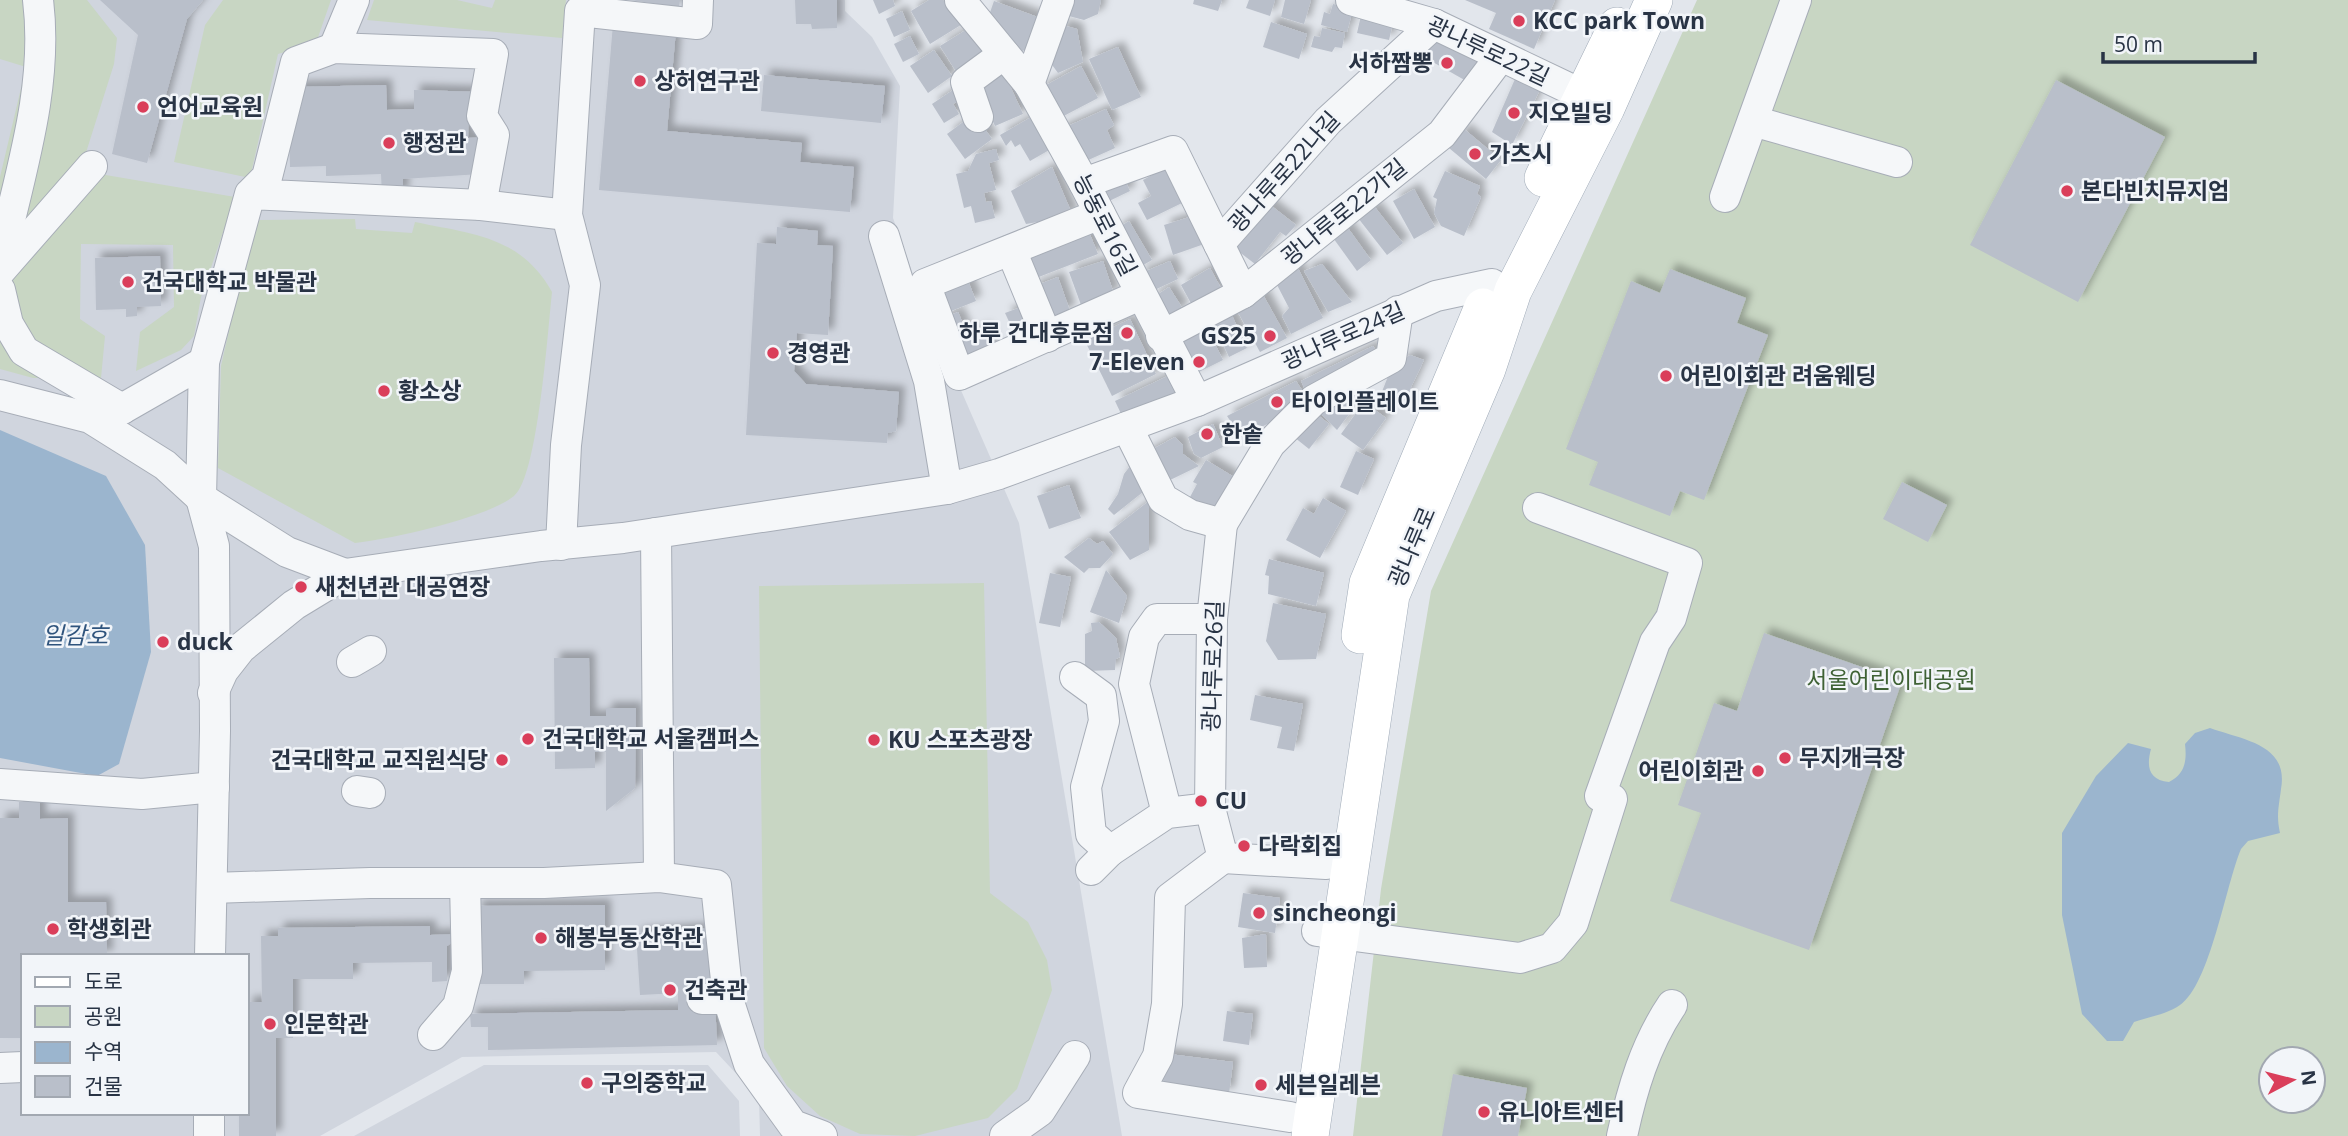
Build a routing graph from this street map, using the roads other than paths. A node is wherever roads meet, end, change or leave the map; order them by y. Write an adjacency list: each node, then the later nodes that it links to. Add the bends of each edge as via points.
1 (38, 0): 30 (street, via 43,40 40,77)
2 (355, 0): 12 (street)
3 (698, 0): 10 (street, via 697,24)
4 (960, 0): 13 (street, 능동로16길)
5 (1059, 0): 15 (street)
6 (1351, 0): 11 (street, 광나루로22길)
7 (1630, 0): 16 (main road, 광나루로)
8 (1654, 0): 32 (main road, 광나루로, via 1606,108)
9 (1786, 3): 18 (street)
10 (581, 5): 25 (street)
11 (1436, 12): 14 (street, 광나루로22길); 28 (street, 광나루로22나길, via 1328,121)
12 (334, 48): 22 (street, via 296,62); 24 (street, via 492,54 482,116 494,135)
13 (1004, 54): 15 (street, 능동로16길); 17 (street, via 966,82)
14 (1501, 56): 16 (street, 광나루로22길); 34 (street, 광나루로22가길, via 1442,134)
15 (1029, 84): 21 (street, 능동로16길)
16 (1583, 95): 32 (main road, 광나루로)
17 (978, 117)
18 (1752, 121): 19 (street); 23 (street)
19 (1898, 162)
20 (92, 166): 31 (street)
21 (1084, 183): 26 (street, 능동로16길); 28 (street, 광나루로22나길, via 1172,151)
22 (267, 189): 24 (street); 39 (street)
23 (1725, 197)
24 (481, 205): 25 (street)
25 (567, 215): 50 (street, via 585,285 566,445)
26 (1100, 215): 29 (street); 35 (street, 능동로16길)
27 (884, 236): 45 (street, via 929,381)
28 (1219, 244): 34 (street)
29 (1011, 250): 38 (street); 38 (street, via 925,284 958,375)
30 (0, 262)
31 (0, 271)
32 (1503, 288): 36 (street, 광나루로24길, via 1436,296); 62 (main road, 광나루로, via 1367,583); 66 (main road, 광나루로, via 1487,369 1391,595)
33 (0, 290): 42 (street, via 8,324 24,351)
34 (1243, 293): 37 (street, 광나루로22가길)
35 (1140, 295): 37 (street, 능동로16길); 38 (street)
36 (1398, 311): 41 (street, 광나루로24길); 48 (street, via 1391,358 1314,400 1270,444)
37 (1161, 336): 41 (street, 능동로16길)
38 (1046, 337)
39 (204, 362): 42 (street); 46 (street)
40 (0, 395): 43 (street)
41 (1197, 401): 44 (street, 광나루로24길)
42 (122, 410): 43 (street)
43 (90, 418): 46 (street, via 165,465)
44 (1127, 427): 45 (street, 광나루로24길); 48 (street, via 1163,499)
45 (947, 489): 49 (street, 광나루로24길)
46 (201, 498): 51 (street, via 287,552); 55 (street, via 214,546)
47 (1538, 508): 66 (street, via 1687,563 1671,618 1655,642 1600,796 1612,799 1573,923 1552,948 1520,957)
48 (1222, 524): 52 (street, 광나루로26길)
49 (656, 533): 50 (street, 광나루로24길); 63 (street)
50 (561, 545): 51 (street, 광나루로24길)
51 (345, 574): 55 (street, via 294,605 241,648)
52 (1212, 619): 54 (street, via 1157,619 1144,637); 59 (street, 광나루로26길)
53 (1075, 677): 56 (street)
54 (1134, 684): 56 (street); 60 (street)
55 (213, 693): 58 (street)
56 (1101, 696): 60 (street, via 1104,722 1086,787 1091,835 1101,861)
57 (0, 785): 58 (street, via 142,794)
58 (214, 787): 65 (street)
59 (1210, 808): 60 (street); 61 (street, 광나루로26길)
60 (1167, 813)
61 (1223, 858): 62 (street); 75 (street, via 1170,898 1163,1030 1158,1056 1138,1093)
62 (1326, 864): 66 (main road, 광나루로)
63 (659, 877): 64 (street); 74 (street, via 715,872 715,999 749,1064)
64 (465, 883): 65 (street); 69 (street, via 472,971 458,1006)
65 (212, 888): 67 (street)
66 (1328, 933): 75 (main road, 광나루로)
67 (211, 954)
68 (1672, 1005): 79 (street, via 1658,1025 1633,1088)
69 (433, 1035)
70 (1075, 1056): 78 (street, via 1040,1111)
71 (21, 1067): 72 (street)
72 (0, 1068)
73 (209, 1115): 76 (street)
74 (793, 1130): 77 (street)
75 (1296, 1130)
76 (209, 1136)
77 (822, 1136)
78 (1005, 1136)
79 (1622, 1136)

